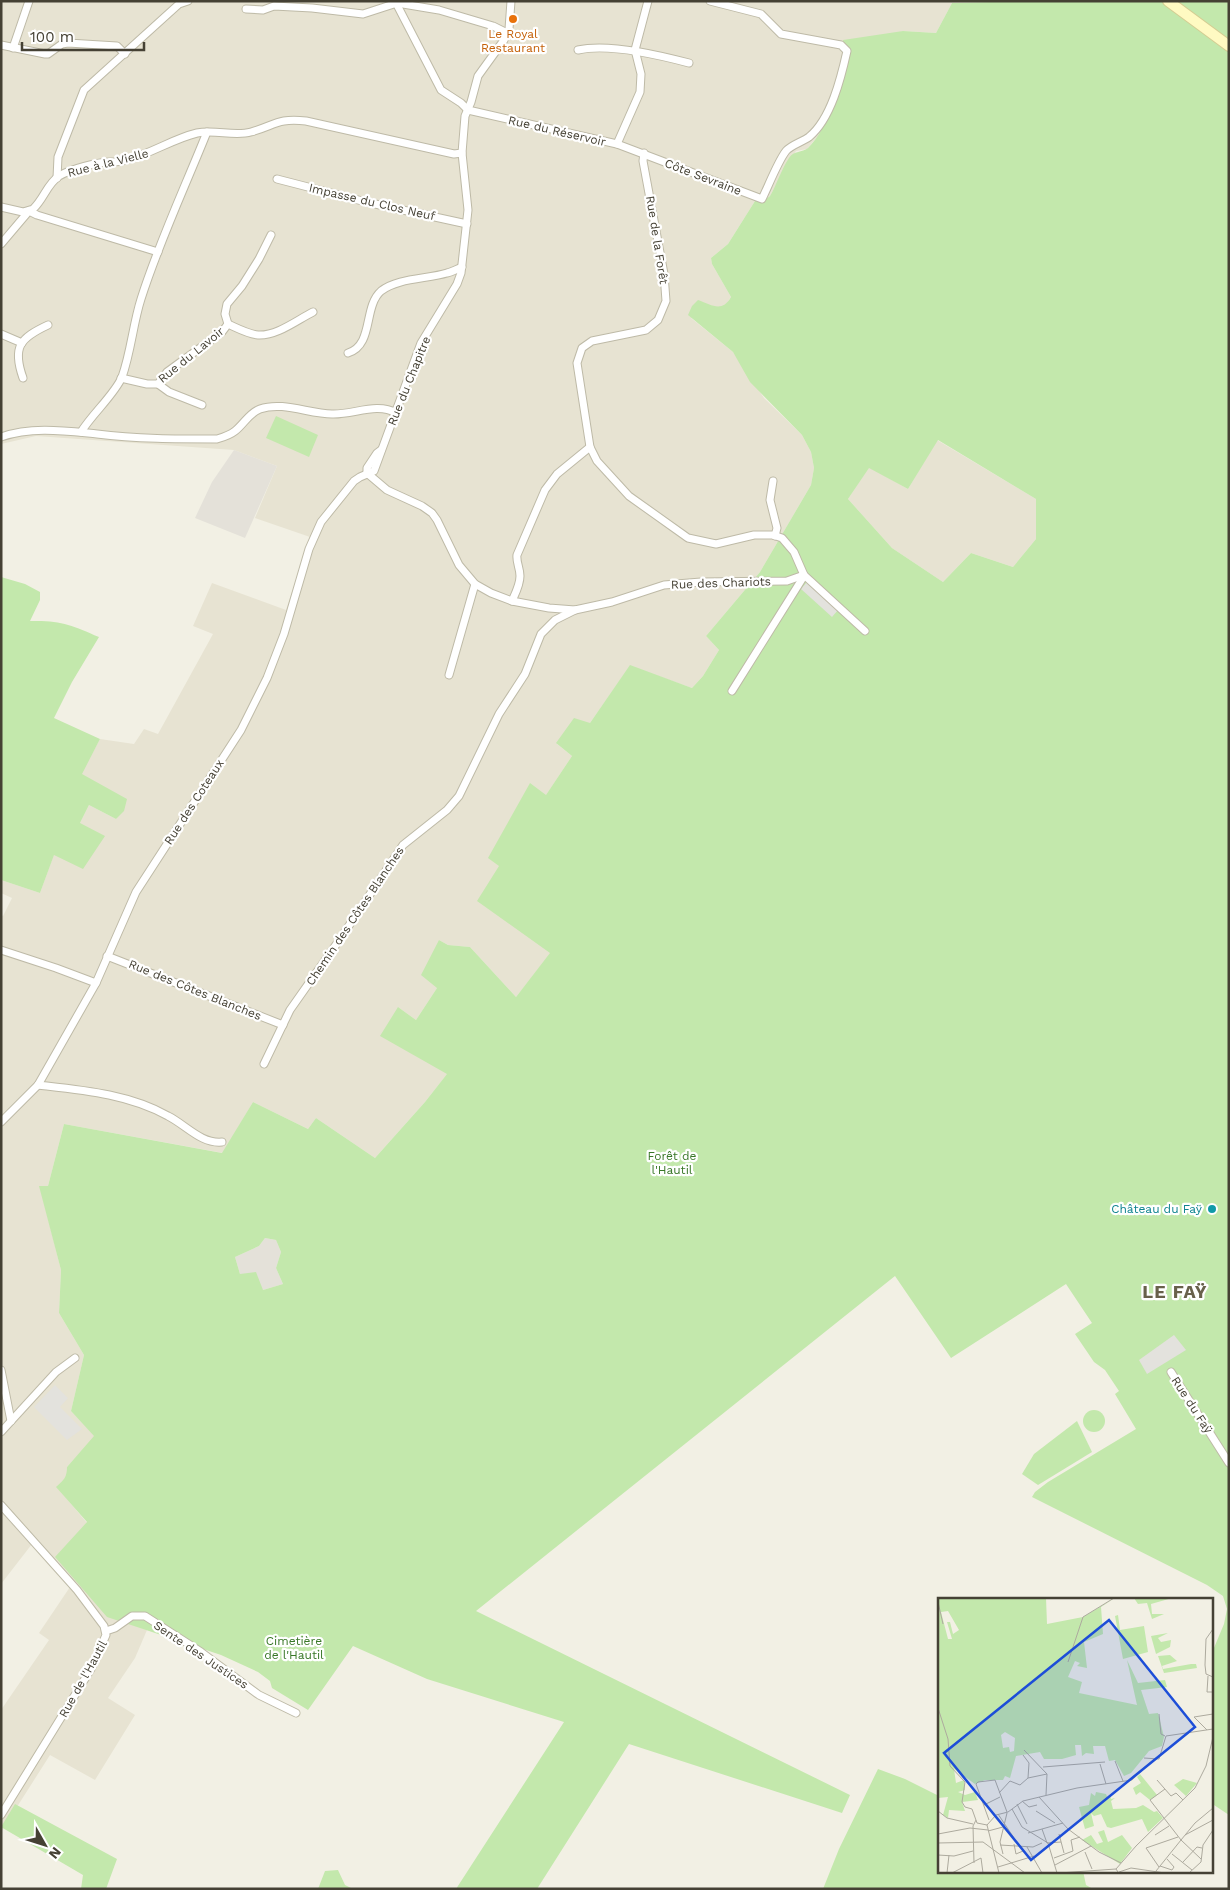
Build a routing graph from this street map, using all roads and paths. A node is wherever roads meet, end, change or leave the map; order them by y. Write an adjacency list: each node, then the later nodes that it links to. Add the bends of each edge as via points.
1 (29, 1): 13 (street)
2 (188, 1): 16 (street, via 179,4)
3 (511, 1): 10 (street)
4 (648, 1): 15 (street)
5 (710, 1): 22 (street, Côte Sevraine, via 761,14 781,34 842,45 847,51 833,99 820,124 809,136 786,151 762,199)
6 (1168, 1): 12 (main road)
7 (396, 2): 8 (street, via 363,14); 10 (street, via 439,10); 18 (street, via 441,90)
8 (312, 5): 9 (street)
9 (246, 9)
10 (507, 33): 18 (street, Rue du Chapitre, via 478,76)
11 (1, 45): 13 (street)
12 (1229, 46)
13 (13, 48): 16 (street, via 48,54 68,43 117,46)
14 (578, 50): 15 (street, via 592,47)
15 (636, 52): 17 (street); 20 (street, via 641,74 640,92)
16 (125, 54): 23 (street, via 82,93 58,157)
17 (689, 63)
18 (468, 110): 20 (street, Rue du Réservoir); 21 (street, Rue du Chapitre)
19 (207, 132): 21 (street, Rue à la Vielle, via 243,133 290,119); 23 (street, Rue à la Vielle, via 173,141 128,160 77,169); 30 (street)
20 (616, 144): 22 (street, Rue du Réservoir)
21 (462, 153): 27 (street, Rue du Chapitre)
22 (644, 153): 45 (street, Rue de la Forêt, via 666,301 652,327 592,341 582,348 577,363)
23 (57, 178): 26 (street, Rue à la Vielle, via 37,205)
24 (277, 179): 27 (street, Impasse du Clos Neuf)
25 (1, 207): 26 (street, via 22,212)
26 (29, 210): 29 (street, Rue à la Vielle); 30 (street)
27 (467, 224): 31 (street, Rue du Chapitre)
28 (271, 235): 33 (street, via 251,272 228,304 225,314)
29 (1, 244)
30 (158, 252): 39 (street, via 141,297)
31 (462, 267): 37 (street, via 397,283 382,291 375,299 362,341 354,352); 42 (street, Rue du Chapitre, via 457,284 422,344)
32 (313, 312): 33 (street, Rue du Lavoir, via 266,334 258,335)
33 (228, 324): 40 (street, Rue du Lavoir, via 222,332 166,372)
34 (48, 325): 36 (street, via 30,333)
35 (1, 334): 36 (street)
36 (22, 343): 38 (street, via 17,362)
37 (348, 354)
38 (23, 378)
39 (121, 378): 40 (street, Rue du Lavoir); 43 (street)
40 (158, 384): 41 (street)
41 (202, 405)
42 (396, 413): 43 (street, via 378,408 334,414 279,406 260,409 233,433 218,439); 46 (street, Rue du Chapitre, via 374,471)
43 (81, 432): 44 (street, via 25,431)
44 (1, 437)
45 (590, 447): 48 (street, Rue de la Forêt, via 629,496 688,538 716,544 754,535); 51 (street, via 557,474 545,490 517,554 520,576)
46 (367, 473): 50 (street, Rue des Chariots, via 387,490 432,513 459,565); 57 (street, Rue des Coteaux, via 350,486 321,522 309,549 284,634 267,678 241,730 136,892)
47 (773, 481): 48 (street, via 770,500 777,528)
48 (775, 536): 49 (street, via 782,538 794,552)
49 (804, 575): 52 (street, Rue des Chariots, via 787,581 664,584 612,602); 53 (street); 55 (street)
50 (476, 584): 51 (street, Rue des Chariots); 54 (street)
51 (512, 601): 52 (street, Rue des Chariots)
52 (575, 610): 59 (street, Chemin des Côtes Blanches, via 555,620 541,634 525,674 499,714 459,796 447,810 403,845)
53 (865, 631)
54 (449, 675)
55 (732, 691)
56 (1, 950): 58 (street)
57 (107, 956): 58 (street, Rue des Coteaux); 59 (street, Rue des Côtes Blanches)
58 (96, 984): 61 (street, Rue des Coteaux)
59 (283, 1025): 60 (street, Chemin des Côtes Blanches)
60 (264, 1064)
61 (38, 1085): 62 (street, Rue des Coteaux); 63 (street, via 90,1090 150,1106 212,1143)
62 (1, 1122)
63 (222, 1142)
64 (75, 1358): 67 (street, via 56,1372)
65 (1, 1370): 67 (street)
66 (1171, 1372): 69 (street, Rue du Faÿ)
67 (11, 1421): 68 (street)
68 (1, 1432)
69 (1229, 1462)
70 (1, 1505): 71 (street, Rue de l'Hautil, via 77,1590)
71 (106, 1631): 72 (street, Sente des Justices, via 132,1616 144,1616 259,1694); 73 (street, Rue de l'Hautil, via 105,1641 91,1669)
72 (296, 1713)
73 (1, 1815)

